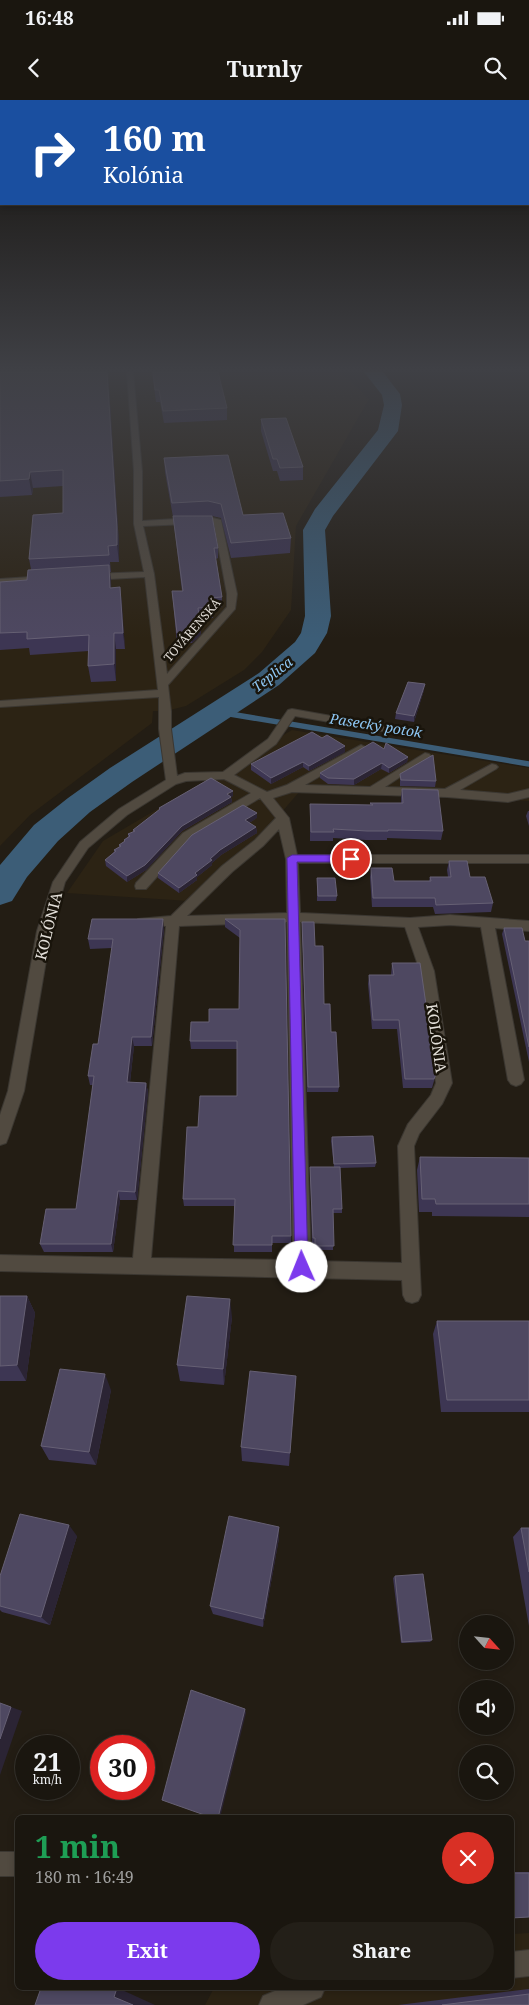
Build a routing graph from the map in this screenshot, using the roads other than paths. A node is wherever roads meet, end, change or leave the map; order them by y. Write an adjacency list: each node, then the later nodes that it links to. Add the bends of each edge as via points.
1 (137, 461): 2 (street, TOVÁRENSKÁ)
2 (138, 524): 3 (street, TOVÁRENSKÁ); 7 (street, TOVÁRENSKÁ, via 218,522 232,594 232,607)
3 (149, 574): 4 (street); 7 (street, TOVÁRENSKÁ)
4 (80, 578)
5 (60, 579): 6 (street)
6 (0, 582)
7 (163, 689): 8 (street); 13 (street, TOVÁRENSKÁ)
8 (0, 704)
9 (393, 730): 14 (street, via 292,712 282,732 270,745)
10 (361, 748): 15 (street)
11 (425, 756): 16 (street)
12 (492, 767): 17 (street)
13 (171, 774): 14 (street, KOLÓNIA); 31 (street, KOLÓNIA, via 95,834 74,858 60,882 44,931 16,1091)
14 (226, 774): 19 (street)
15 (291, 788): 16 (street); 19 (street)
16 (372, 791): 17 (street)
17 (447, 793): 18 (street, via 508,798)
18 (529, 793)
19 (263, 794): 20 (street); 23 (street, via 187,836)
20 (283, 818): 21 (street); 26 (street)
21 (292, 858): 22 (street); 24 (street)
22 (529, 859)
23 (141, 886)
24 (294, 917): 26 (street); 27 (street); 34 (street)
25 (133, 922): 26 (street)
26 (173, 922): 33 (street)
27 (410, 923): 28 (street, via 450,920); 35 (street, KOLÓNIA, via 427,971 444,1083 442,1094 409,1135 406,1146)
28 (487, 923): 29 (street); 30 (street)
29 (529, 926)
30 (516, 1080)
31 (0, 1138)
32 (0, 1263): 33 (street)
33 (141, 1267): 34 (street)
34 (302, 1267): 35 (street)
35 (411, 1272): 36 (street, KOLÓNIA)
36 (412, 1295)
37 (0, 1864): 38 (street)
38 (15, 1864)
39 (529, 1963): 40 (street)
40 (514, 1965)
41 (307, 1990): 42 (street)
42 (272, 2005)

